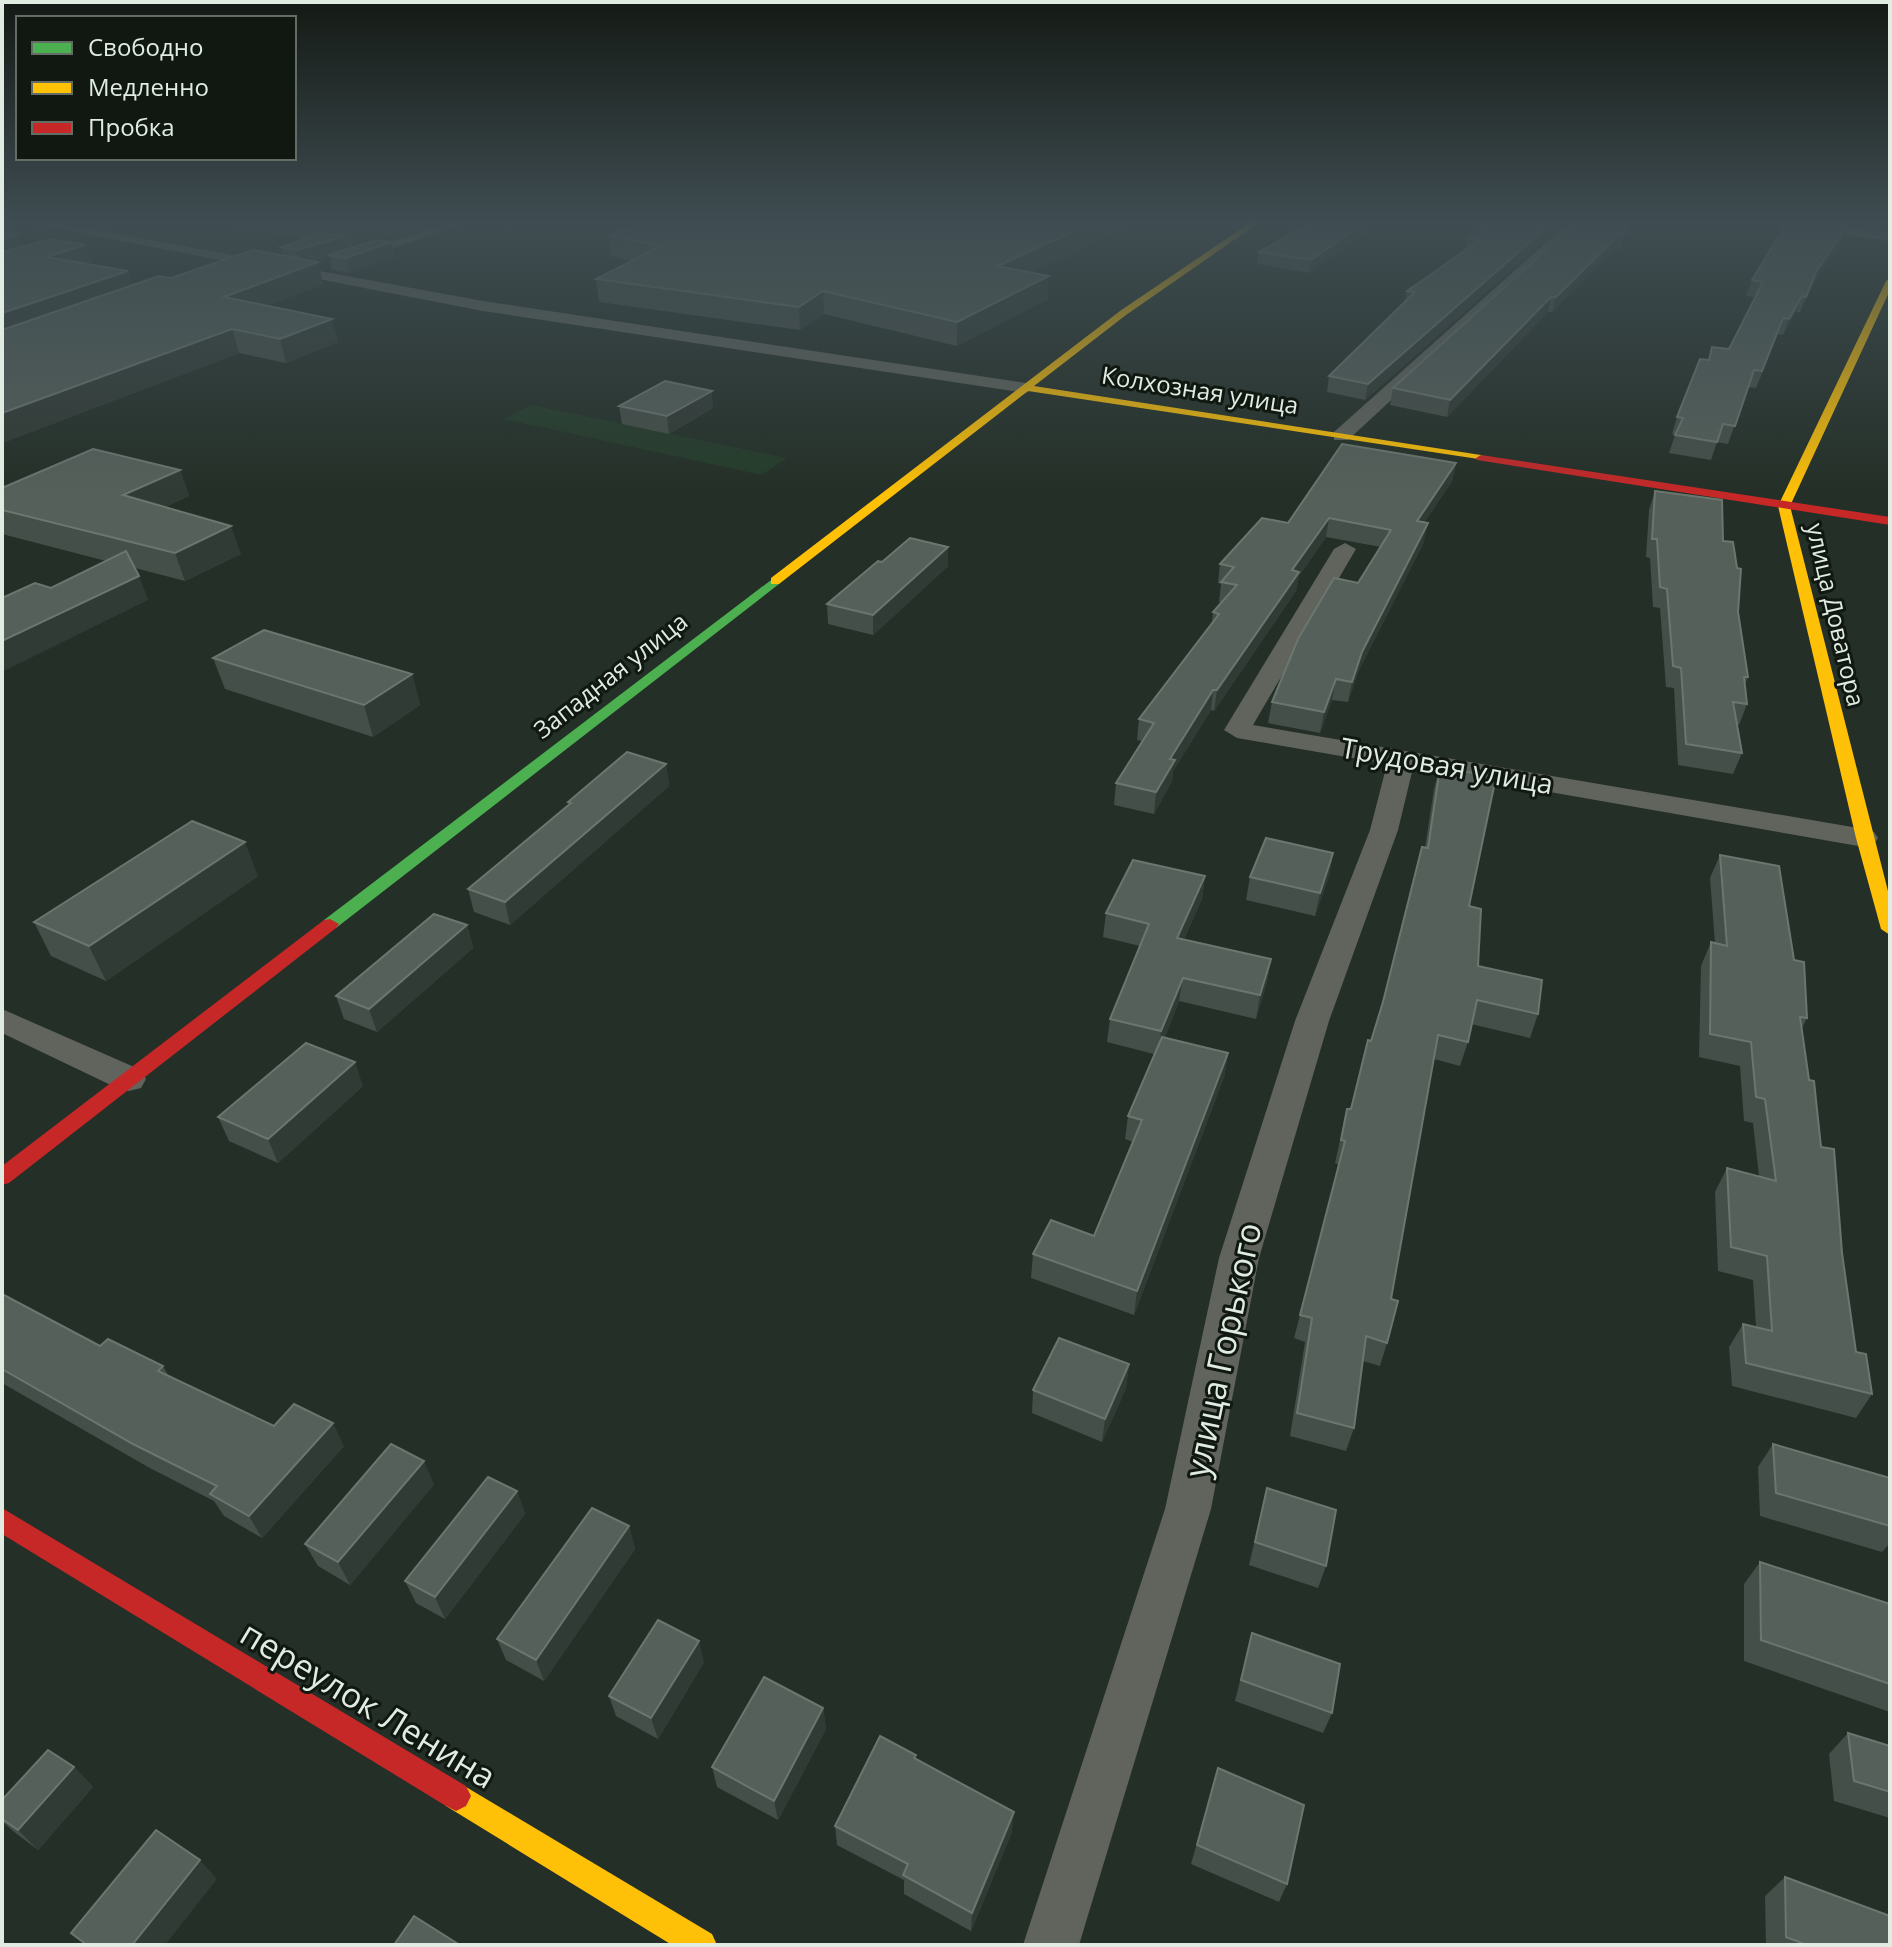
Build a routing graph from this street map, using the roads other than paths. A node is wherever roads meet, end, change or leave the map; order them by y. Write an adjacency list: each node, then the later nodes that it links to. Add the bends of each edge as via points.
1 (529, 313): 5 (street, Колхозная улица)
2 (1123, 313): 5 (street, Западная улица)
3 (1477, 313): 6 (street)
4 (1875, 313): 7 (street, улица Доватора)
5 (1026, 388): 6 (street, Колхозная улица); 14 (street, Западная улица)
6 (1341, 436): 7 (street, Колхозная улица)
7 (1784, 506): 8 (street, Колхозная улица); 11 (street, улица Доватора)
8 (1890, 521)
9 (1345, 549): 10 (street, Трудовая улица, via 1237,730)
10 (1402, 758): 11 (street, Трудовая улица); 18 (street, улица Горького, via 1384,830 1312,1021 1239,1258 1188,1509)
11 (1864, 838): 12 (street, улица Доватора)
12 (1890, 929)
13 (2, 1020): 14 (street)
14 (129, 1079): 15 (street, Западная улица)
15 (2, 1177)
16 (2, 1520): 17 (street, переулок Ленина)
17 (701, 1945)
18 (1051, 1945)

